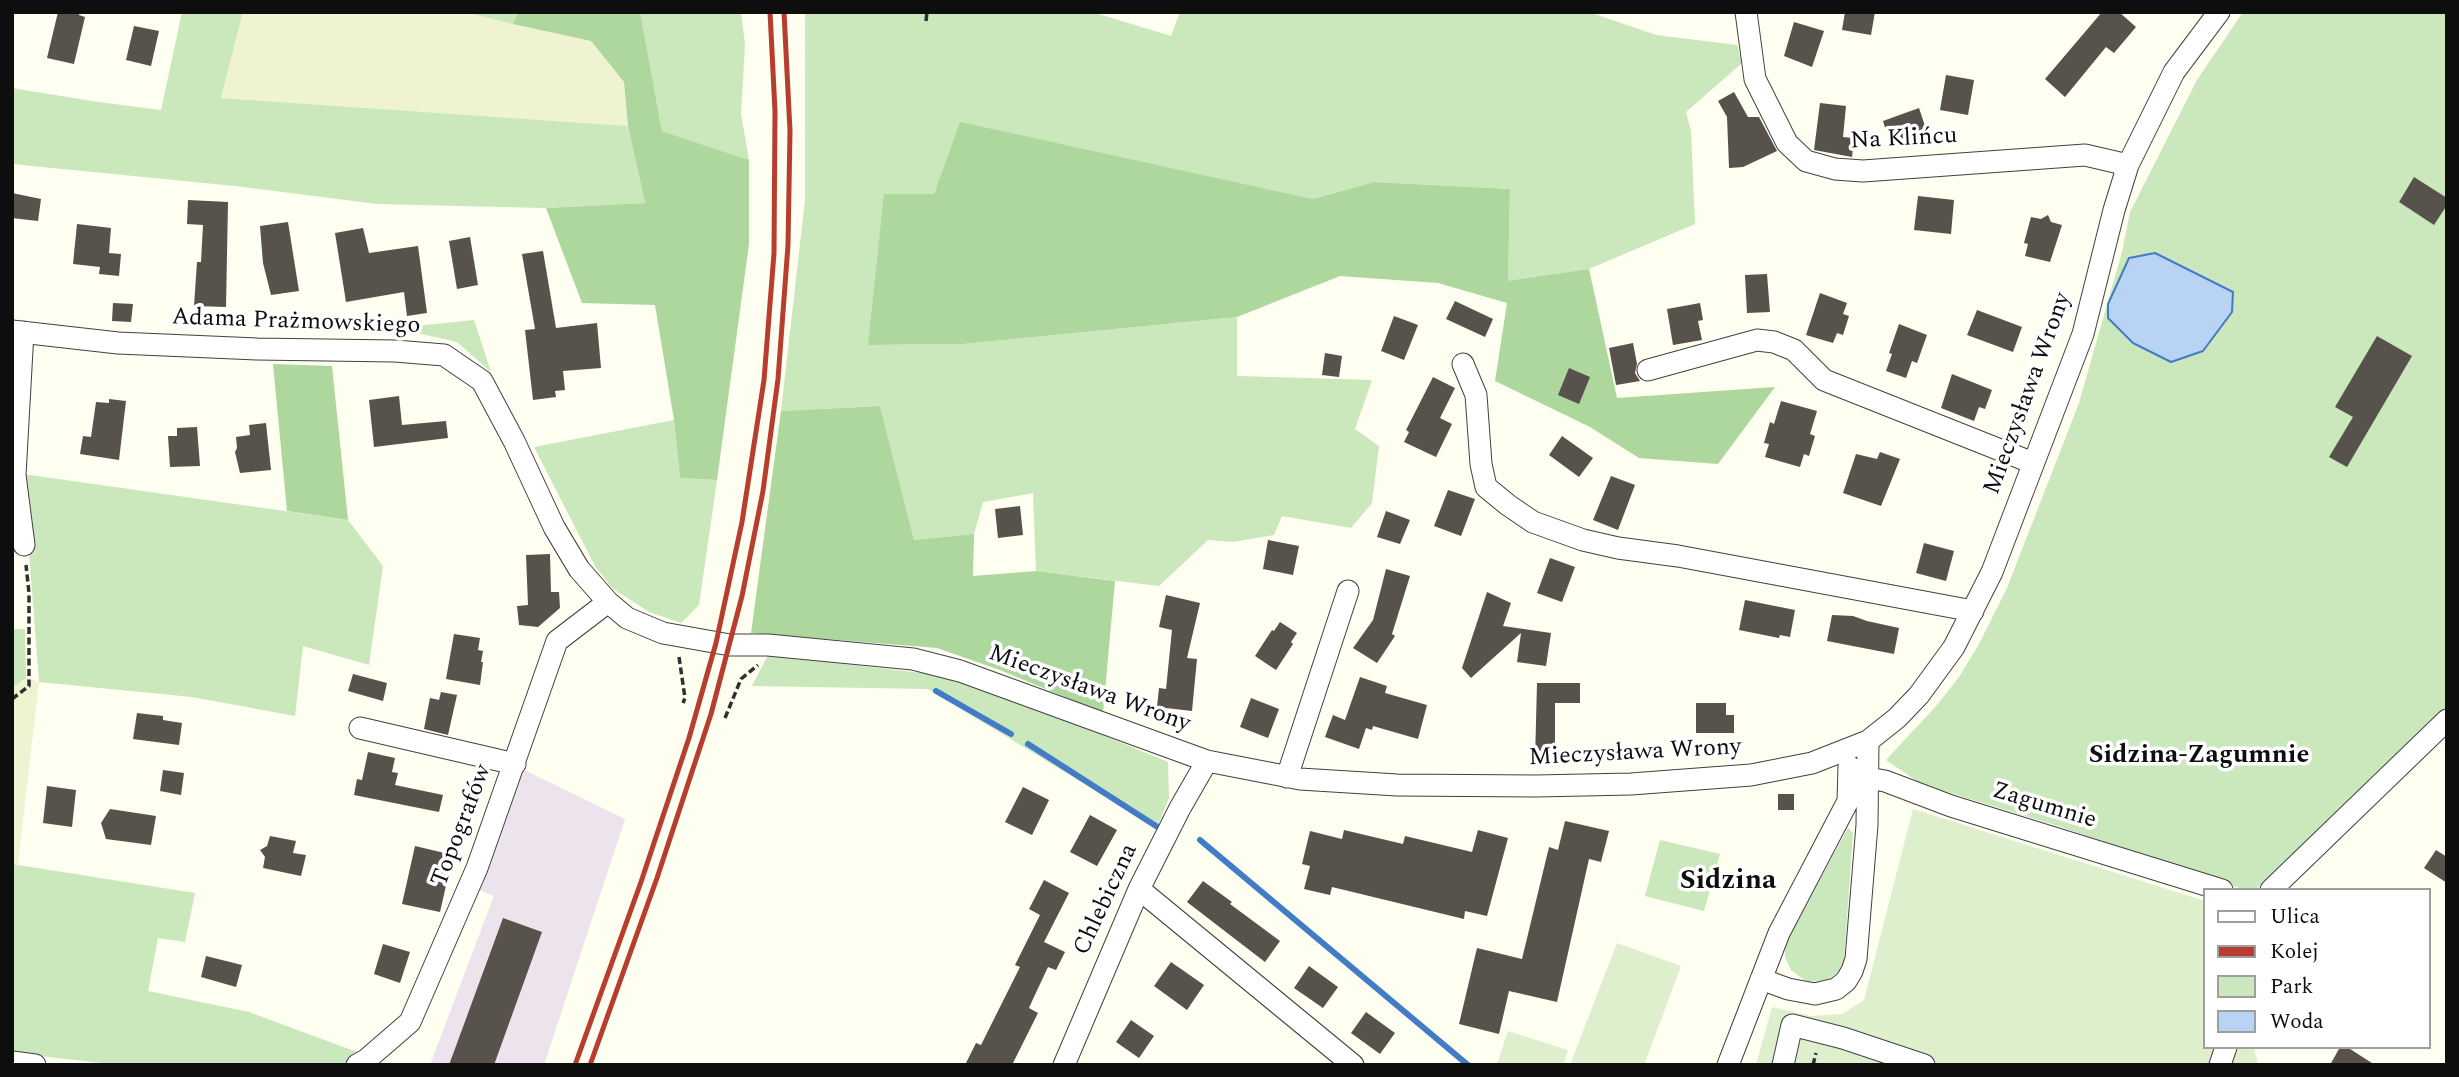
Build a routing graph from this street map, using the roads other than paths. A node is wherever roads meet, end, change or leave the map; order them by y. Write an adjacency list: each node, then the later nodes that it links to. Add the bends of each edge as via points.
1 (1746, 12): 3 (street, Na Klińcu, via 1755,79 1787,143 1806,161 1835,170 1863,171 2085,155)
2 (2219, 12): 3 (street, Mieczysława Wrony, via 2174,72)
3 (2128, 165): 7 (street, Mieczysława Wrony, via 2083,334)
4 (18, 332): 8 (street, via 15,475); 10 (street, Adama Prażmowskiego, via 118,343 444,355 481,381 554,527 579,569)
5 (1463, 364): 11 (street, via 1476,395 1486,487 1533,522 1618,548)
6 (1648, 370): 7 (street, via 1757,340 1774,342 1794,349 1824,380)
7 (2033, 463): 11 (street, Mieczysława Wrony)
8 (24, 545)
9 (1348, 591): 18 (street)
10 (608, 602): 16 (street, Mieczysława Wrony, via 638,624 681,637 913,659 960,671); 17 (street, Topografów, via 557,641)
11 (1973, 611): 14 (street, Mieczysława Wrony, via 1919,695)
12 (2447, 720): 21 (street)
13 (360, 728): 17 (street)
14 (1868, 741): 15 (street, Mieczysława Wrony); 19 (street)
15 (1844, 751): 18 (street, Mieczysława Wrony, via 1777,771 1631,784 1397,785); 19 (street)
16 (1207, 761): 18 (street, Mieczysława Wrony); 22 (street, Chlebiczna)
17 (515, 764): 26 (street, Topografów, via 477,868 410,1022)
18 (1287, 777)
19 (1859, 779): 20 (street, Zagumnie, via 1885,781); 23 (street); 23 (street, via 1853,971 1836,989 1815,994)
20 (2216, 888)
21 (2273, 888)
22 (1139, 889): 27 (street, Chlebiczna); 28 (street)
23 (1760, 979): 29 (street)
24 (12, 1062): 25 (street)
25 (35, 1065)
26 (357, 1065)
27 (1064, 1065)
28 (1353, 1065)
29 (1728, 1065)
30 (1783, 1065): 31 (street, via 1792,1025)
31 (1924, 1065)

